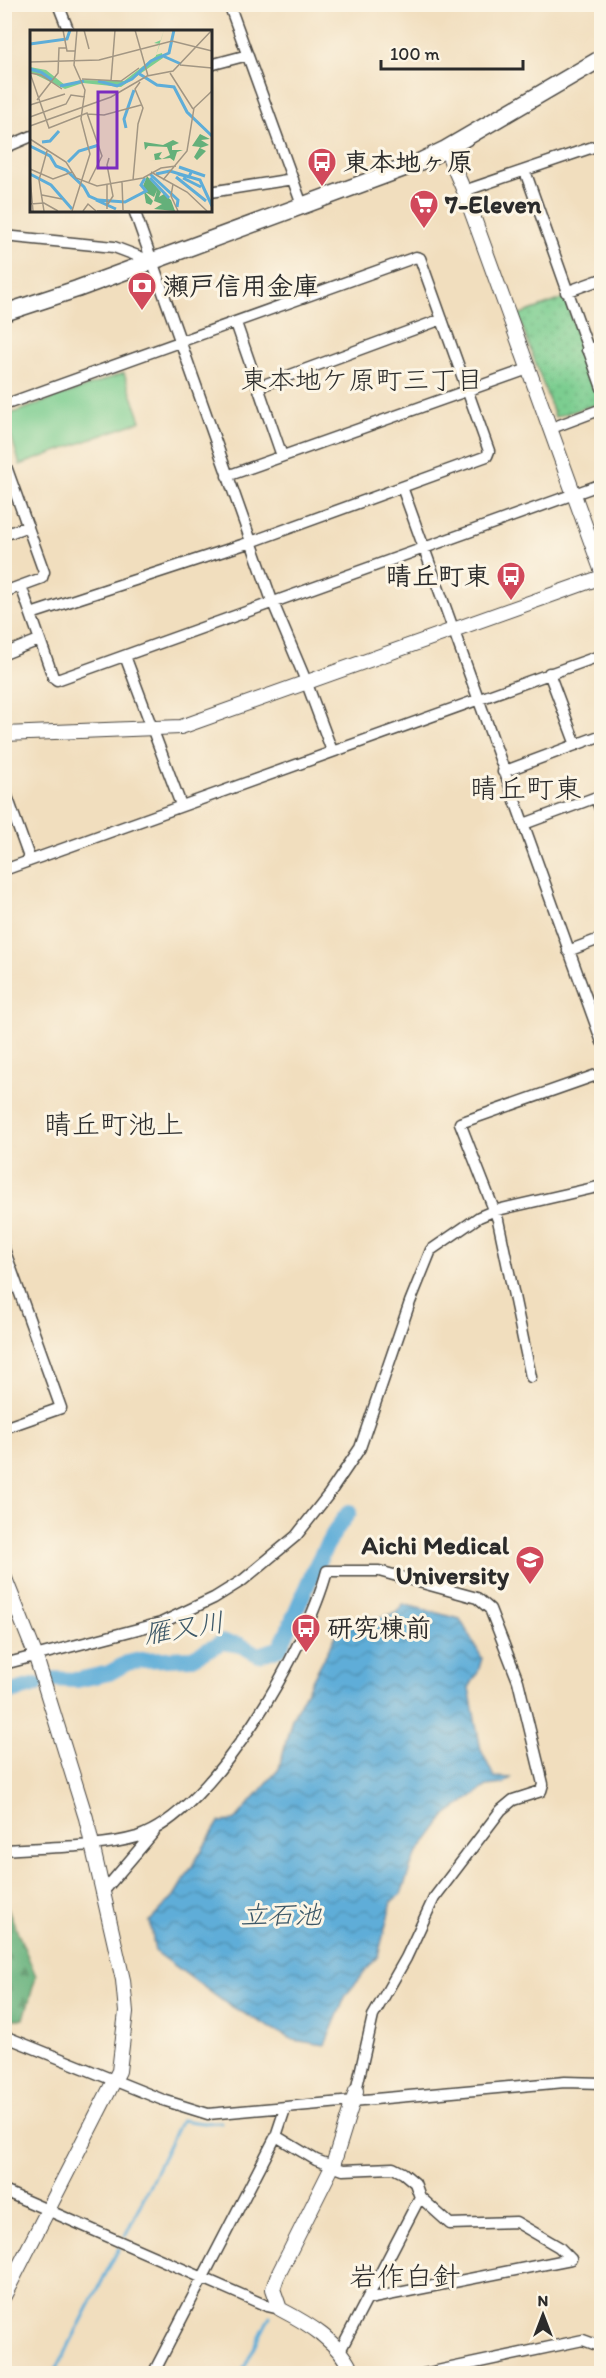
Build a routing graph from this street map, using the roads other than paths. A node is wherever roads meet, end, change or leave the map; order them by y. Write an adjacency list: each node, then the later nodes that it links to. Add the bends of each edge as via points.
1 (58, 4): 3 (street)
2 (229, 4): 4 (street)
3 (68, 30)
4 (248, 55): 6 (street); 12 (street)
5 (602, 58): 10 (highway)
6 (212, 64)
7 (30, 137): 9 (street)
8 (602, 144): 11 (street)
9 (4, 148)
10 (446, 149): 13 (street); 15 (highway)
11 (525, 171): 13 (street); 20 (street)
12 (293, 179): 14 (street); 15 (street)
13 (464, 191): 27 (street)
14 (212, 192)
15 (302, 205): 18 (highway)
16 (137, 212): 18 (street)
17 (4, 236): 18 (street, via 114,248)
18 (151, 261): 21 (highway); 24 (street)
19 (602, 279): 20 (street)
20 (566, 292): 26 (street)
21 (4, 313)
22 (442, 319): 23 (street, via 420,258 416,257); 28 (street); 30 (street)
23 (236, 323): 24 (street); 28 (street)
24 (180, 343): 31 (street); 36 (street)
25 (602, 345): 26 (street)
26 (587, 350): 29 (street)
27 (528, 369): 30 (street); 33 (street)
28 (258, 387): 34 (street)
29 (602, 388)
30 (468, 391): 34 (street); 38 (street, via 489,451 487,456)
31 (4, 405)
32 (602, 409): 33 (street)
33 (549, 429): 39 (street)
34 (282, 456): 36 (street)
35 (5, 465): 40 (street)
36 (227, 476): 42 (street)
37 (602, 484): 39 (street)
38 (402, 487): 42 (street); 43 (street)
39 (572, 494): 43 (street); 44 (street)
40 (28, 526): 41 (street); 46 (street, via 44,572 42,578)
41 (4, 535)
42 (251, 542): 48 (street); 49 (street)
43 (424, 548): 48 (street); 50 (street)
44 (602, 572)
45 (602, 577): 50 (street)
46 (21, 586): 47 (street); 49 (street)
47 (4, 592)
48 (274, 602): 54 (street); 56 (street)
49 (31, 614): 51 (street)
50 (455, 630): 56 (street); 57 (street)
51 (39, 640): 52 (street); 54 (street, via 55,680)
52 (4, 654)
53 (602, 655): 55 (street)
54 (125, 656): 58 (street)
55 (549, 673): 57 (street); 61 (street)
56 (306, 681): 58 (street, via 181,727); 62 (street)
57 (479, 700): 62 (street); 63 (street)
58 (153, 728): 59 (street); 66 (street)
59 (4, 734)
60 (602, 735): 61 (street)
61 (576, 744): 63 (street)
62 (332, 752): 66 (street)
63 (503, 772): 68 (street)
64 (4, 788): 69 (street)
65 (599, 796): 67 (street); 68 (street)
66 (181, 805): 69 (street)
67 (602, 814)
68 (524, 824): 72 (street)
69 (30, 860): 70 (street)
70 (4, 870)
71 (602, 938): 72 (street)
72 (568, 951): 73 (street)
73 (602, 1042)
74 (602, 1073): 76 (street, via 460,1123)
75 (602, 1186): 76 (street)
76 (493, 1211): 78 (street); 81 (street, via 461,1227 431,1250 360,1448 296,1536 280,1542 224,1592 161,1623)
77 (4, 1248): 79 (street, via 61,1408)
78 (531, 1377)
79 (4, 1428)
80 (4, 1576): 81 (street)
81 (35, 1654): 82 (street); 84 (street)
82 (4, 1664)
83 (158, 1828): 84 (street, via 136,1837); 86 (street); 90 (street, via 206,1784 248,1734 292,1655 327,1571 379,1571 477,1598 490,1609 518,1680 543,1784 541,1791 513,1800 501,1810 434,1898 373,2016)
84 (93, 1843): 85 (street); 86 (street)
85 (4, 1850)
86 (103, 1892): 88 (street, via 123,1980 126,2012 124,2048)
87 (4, 2036): 88 (street)
88 (115, 2080): 91 (street, via 195,2112); 96 (street)
89 (602, 2083): 90 (street, via 565,2082)
90 (355, 2097): 91 (street); 93 (street)
91 (285, 2109): 92 (street)
92 (276, 2136): 93 (street, via 316,2160); 97 (street)
93 (333, 2165): 95 (street, via 343,2170 393,2168 415,2183); 100 (street, via 277,2277 273,2289)
94 (4, 2191): 96 (street)
95 (420, 2197): 99 (street); 99 (street, via 450,2224 516,2222 559,2247 571,2259)
96 (48, 2211): 97 (street); 98 (street)
97 (202, 2277): 100 (street); 103 (street)
98 (4, 2296)
99 (368, 2299): 102 (street)
100 (280, 2309): 102 (street)
101 (602, 2347): 105 (street, via 583,2340)
102 (340, 2351): 104 (street)
103 (153, 2373)
104 (353, 2373)
105 (423, 2373)

